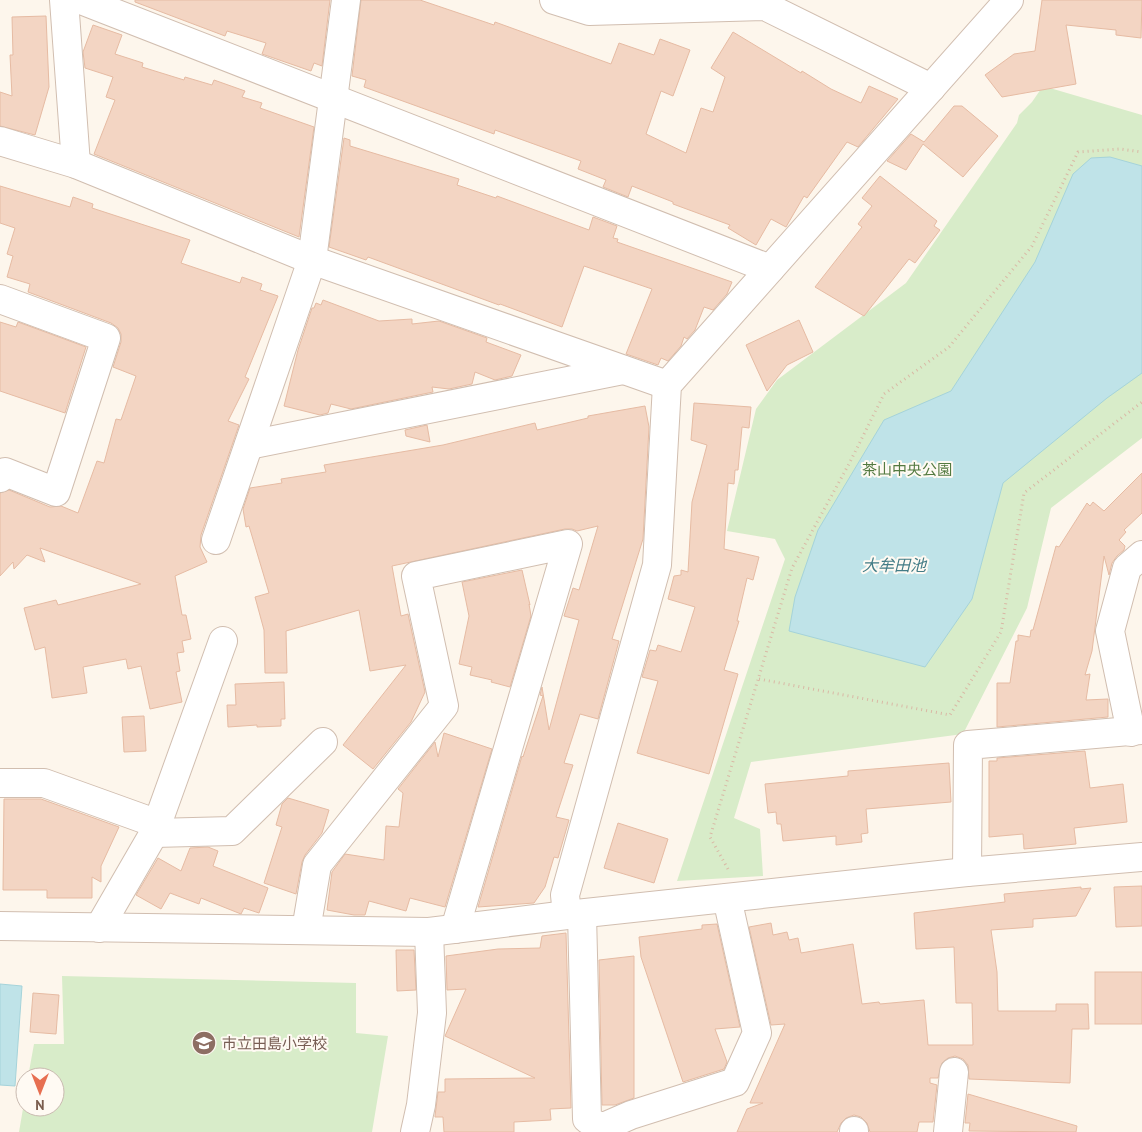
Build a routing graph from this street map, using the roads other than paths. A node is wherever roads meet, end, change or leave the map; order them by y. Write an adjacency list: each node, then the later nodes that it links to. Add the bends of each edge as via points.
1 (64, 0): 9 (street)
2 (81, 0): 7 (street)
3 (346, 0): 7 (street)
4 (554, 0): 6 (street, via 589,11 765,6)
5 (1009, 0): 6 (street)
6 (931, 88): 11 (street)
7 (333, 99): 10 (street); 11 (street)
8 (0, 141): 9 (street)
9 (76, 164): 10 (street)
10 (312, 260): 13 (street); 15 (street)
11 (770, 269): 14 (street)
12 (0, 299): 16 (street, via 106,338 56,492 6,472)
13 (624, 370): 14 (street); 15 (street)
14 (667, 385): 27 (street, via 657,565 565,895)
15 (248, 445): 17 (street)
16 (0, 478)
17 (216, 540)
18 (1142, 555): 20 (street, via 1127,568 1110,631)
19 (223, 641): 23 (street)
20 (1136, 731): 25 (street, via 968,745)
21 (323, 742): 23 (street, via 232,831)
22 (0, 783): 23 (street, via 44,783)
23 (156, 828): 29 (street)
24 (1142, 857): 25 (street)
25 (967, 872): 26 (street)
26 (735, 897): 27 (street); 34 (street, via 757,1033 739,1074 735,1082)
27 (574, 914): 30 (street); 34 (street, via 587,1119 601,1128)
28 (0, 926): 29 (street)
29 (99, 928): 31 (street)
30 (455, 929): 31 (street, via 568,544 416,576 444,706 317,865); 32 (street)
31 (306, 930): 32 (street)
32 (429, 932): 35 (street, via 432,1014)
33 (954, 1072): 36 (street)
34 (634, 1124)
35 (415, 1132)
36 (948, 1132)

